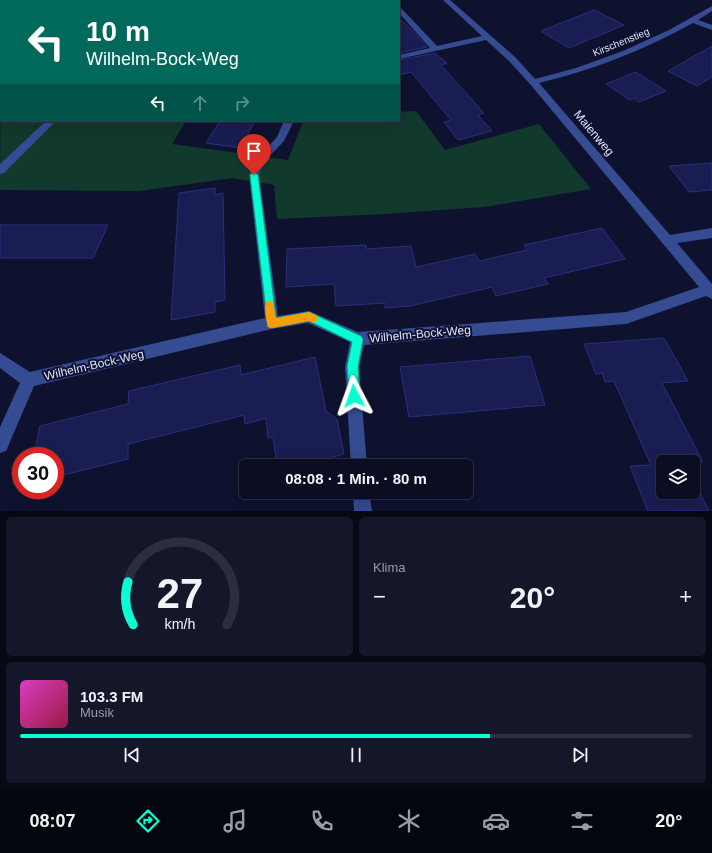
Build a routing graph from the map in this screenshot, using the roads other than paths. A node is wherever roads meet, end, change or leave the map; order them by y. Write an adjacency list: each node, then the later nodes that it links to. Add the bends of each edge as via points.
1 (446, 0): 6 (street, Maienweg)
2 (712, 8): 4 (street, Kirschenstieg)
3 (400, 10): 7 (street)
4 (692, 20): 5 (street); 9 (street, Kirschenstieg, via 639,47 562,76)
5 (712, 28)
6 (488, 37): 7 (street); 9 (street, Maienweg)
7 (435, 49): 8 (street)
8 (400, 56)
9 (533, 82): 14 (street, Maienweg)
10 (50, 122): 12 (street)
11 (288, 122): 16 (street, via 279,141 264,154 256,166 254,175)
12 (0, 170)
13 (712, 233): 14 (street)
14 (667, 240): 15 (street, Maienweg)
15 (710, 291): 17 (street, Wilhelm-Bock-Weg, via 626,318)
16 (272, 323): 17 (street, Wilhelm-Bock-Weg, via 309,317); 19 (street, Wilhelm-Bock-Weg)
17 (358, 339): 21 (street, via 352,367)
18 (0, 360): 19 (street, Wilhelm-Bock-Weg)
19 (29, 380): 20 (street)
20 (0, 445)
21 (359, 459)
22 (362, 499): 23 (street)
23 (363, 511)

